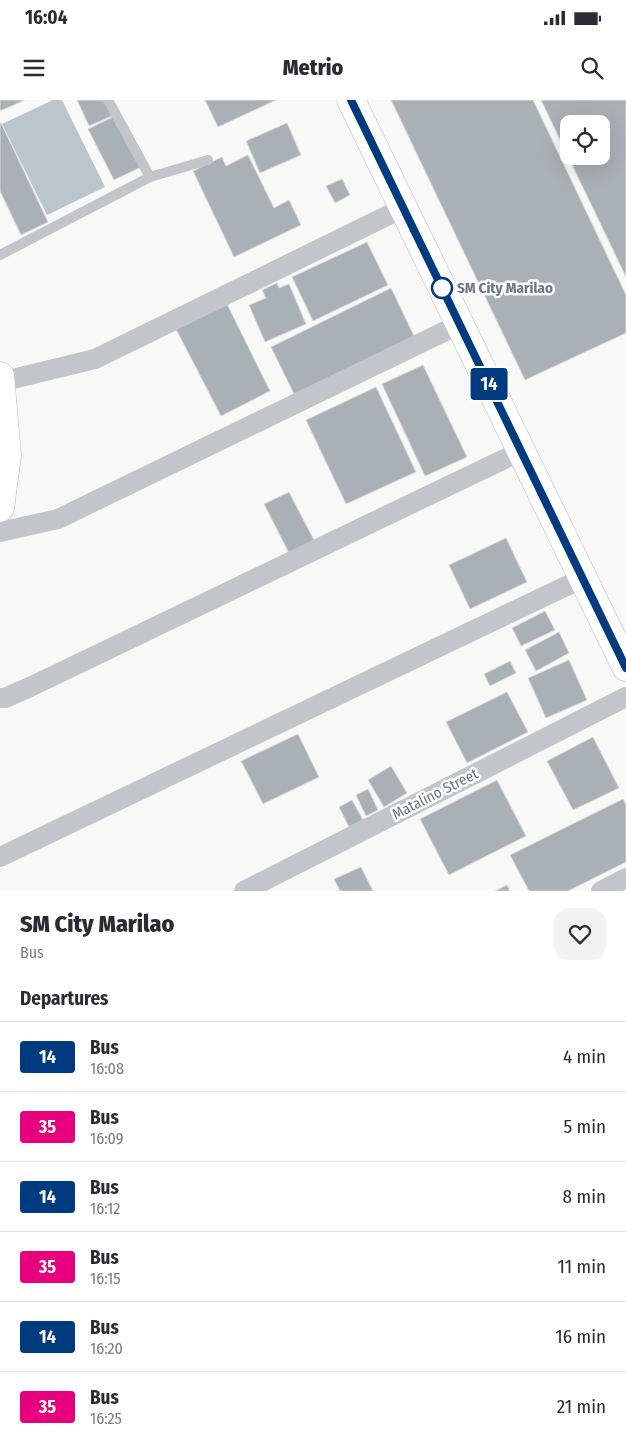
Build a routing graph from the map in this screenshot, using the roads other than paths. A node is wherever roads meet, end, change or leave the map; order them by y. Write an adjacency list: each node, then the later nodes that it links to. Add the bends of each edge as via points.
1 (108, 100): 4 (lane)
2 (351, 100): 5 (main road)
3 (208, 160): 4 (lane)
4 (150, 177): 6 (lane)
5 (403, 208): 7 (main road); 8 (street, via 95,359)
6 (0, 255)
7 (460, 324): 9 (main road); 11 (street, via 58,519)
8 (0, 380): 10 (main road, via 7,455)
9 (521, 451): 12 (main road); 15 (street, via 30,687)
10 (0, 508)
11 (0, 532)
12 (583, 578): 13 (main road); 16 (street)
13 (626, 667)
14 (626, 697): 18 (street, Matalino Street)
15 (0, 698)
16 (0, 857)
17 (626, 878): 19 (street)
18 (244, 891)
19 (601, 891)

